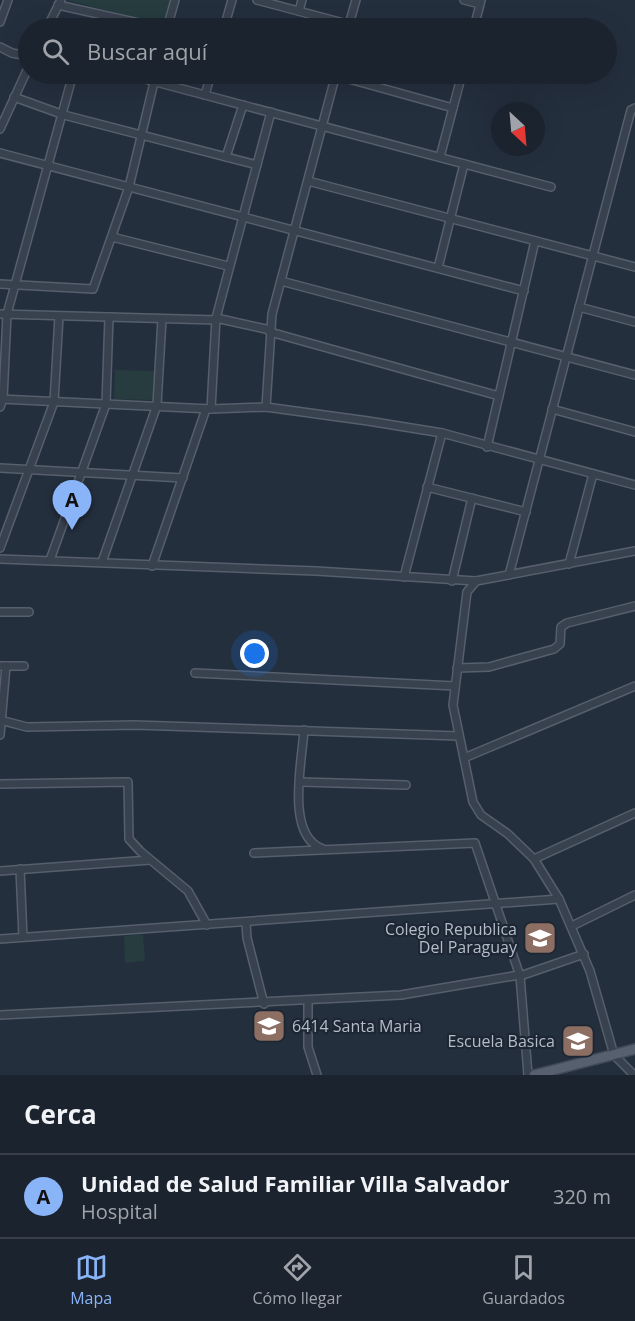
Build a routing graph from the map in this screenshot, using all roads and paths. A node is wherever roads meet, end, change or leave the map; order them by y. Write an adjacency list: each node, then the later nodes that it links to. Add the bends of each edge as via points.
1 (8, 0): 19 (street)
2 (175, 0): 14 (street)
3 (232, 0): 15 (street)
4 (257, 0): 10 (street)
5 (302, 0): 10 (street)
6 (356, 0): 17 (street)
7 (464, 0): 9 (street)
8 (60, 2): 11 (street); 12 (street)
9 (481, 2): 18 (street)
10 (299, 11): 16 (street)
11 (106, 16): 13 (street)
12 (52, 18)
13 (115, 18)
14 (170, 18)
15 (227, 18)
16 (321, 18)
17 (351, 18)
18 (477, 18)
19 (0, 22)
20 (0, 47): 21 (street)
21 (18, 53)
22 (20, 84): 31 (street)
23 (72, 84): 36 (street)
24 (153, 84): 39 (street)
25 (176, 84): 30 (street)
26 (208, 84): 30 (street)
27 (333, 84): 37 (street)
28 (370, 84): 33 (street)
29 (459, 84): 33 (street)
30 (205, 94): 32 (street)
31 (14, 97): 36 (street); 38 (street)
32 (243, 105): 35 (street); 41 (street)
33 (453, 108): 42 (street)
34 (635, 108): 54 (street, via 631,110)
35 (271, 112): 37 (street); 44 (street)
36 (64, 115): 39 (street); 45 (street)
37 (322, 128): 42 (street); 46 (street)
38 (0, 129)
39 (139, 135): 41 (street); 47 (street)
40 (0, 153): 45 (street)
41 (226, 157): 44 (street)
42 (440, 157): 43 (street)
43 (464, 164): 48 (street); 50 (street)
44 (257, 165): 49 (street)
45 (50, 167): 47 (street); 60 (street)
46 (308, 181): 50 (street); 51 (street)
47 (129, 187): 49 (street); 52 (street)
48 (551, 187)
49 (243, 215): 51 (street); 55 (street)
50 (450, 218): 53 (street); 57 (street)
51 (295, 230): 57 (street); 58 (street)
52 (112, 237): 55 (street); 60 (street, via 93,289)
53 (535, 241): 54 (street); 61 (street)
54 (592, 256): 56 (street); 62 (street)
55 (228, 266): 67 (street)
56 (635, 267)
57 (438, 268): 61 (street)
58 (281, 280): 69 (street); 70 (street)
59 (0, 284): 60 (street)
60 (16, 285): 63 (street)
61 (524, 291): 70 (street)
62 (579, 307): 68 (street); 71 (street)
63 (4, 314): 64 (street); 74 (street)
64 (59, 316): 65 (street); 75 (street)
65 (109, 317): 66 (street); 76 (street)
66 (162, 318): 67 (street); 77 (street)
67 (216, 319): 69 (street); 80 (street)
68 (635, 322)
69 (270, 331): 73 (street); 79 (street)
70 (512, 342): 71 (street); 73 (street)
71 (566, 356): 72 (street); 81 (street)
72 (635, 375)
73 (499, 396): 84 (street)
74 (1, 399): 75 (street); 78 (street)
75 (54, 402): 76 (street); 87 (street)
76 (106, 404): 77 (street); 88 (street)
77 (158, 405): 80 (street); 90 (street)
78 (0, 407)
79 (266, 407): 80 (street); 83 (street)
80 (208, 409): 91 (street)
81 (552, 409): 82 (street); 85 (street)
82 (635, 432)
83 (442, 433): 84 (street); 93 (street)
84 (487, 447): 85 (street)
85 (539, 461): 89 (street); 95 (street)
86 (0, 468): 87 (street)
87 (29, 469): 88 (street); 96 (street)
88 (81, 473): 90 (street); 99 (street)
89 (593, 474): 92 (street); 101 (street)
90 (133, 475): 91 (street); 100 (street)
91 (183, 477): 102 (street)
92 (635, 485)
93 (428, 487): 94 (street); 104 (street)
94 (472, 498): 95 (street); 105 (street)
95 (526, 512): 103 (street)
96 (0, 548)
97 (635, 551): 101 (street)
98 (0, 559): 99 (street)
99 (50, 560): 100 (street)
100 (102, 562): 102 (street)
101 (569, 564): 103 (street)
102 (152, 566): 104 (street)
103 (509, 575): 106 (street)
104 (404, 577): 105 (street)
105 (452, 581): 106 (street)
106 (476, 581): 112 (street, via 467,592)
107 (635, 606): 112 (street, via 567,623 560,628 560,644 554,650 489,667)
108 (0, 612): 109 (street)
109 (29, 612)
110 (3, 666): 111 (street); 116 (street)
111 (24, 666)
112 (457, 668): 114 (street)
113 (195, 673): 114 (street)
114 (455, 686): 119 (street, via 453,705)
115 (635, 686): 120 (street)
116 (1, 720): 117 (street, via 27,727 135,725); 118 (street)
117 (304, 730): 119 (street); 121 (street)
118 (0, 735)
119 (458, 736): 120 (street)
120 (464, 758): 127 (street, via 478,812)
121 (301, 782): 123 (street); 125 (street, via 298,818 315,844)
122 (0, 784): 128 (street, via 128,782 129,839)
123 (406, 785)
124 (635, 813): 127 (street)
125 (326, 849): 126 (street); 133 (street, via 475,843)
126 (254, 854)
127 (534, 859): 132 (street)
128 (150, 860): 129 (street); 135 (street, via 192,896)
129 (20, 869): 130 (street); 137 (street)
130 (0, 871)
131 (635, 895): 136 (street)
132 (560, 899): 133 (street); 136 (street)
133 (495, 903): 134 (street); 140 (street)
134 (246, 923): 135 (street); 142 (street)
135 (207, 925): 137 (street)
136 (572, 926): 139 (street)
137 (22, 937): 138 (street)
138 (0, 939)
139 (584, 954): 140 (street); 145 (street)
140 (519, 975): 141 (street, via 425,993); 147 (street)
141 (308, 1001): 142 (street); 146 (street, via 308,1047)
142 (264, 1004): 143 (street)
143 (0, 1015)
144 (635, 1049): 145 (main road)
145 (614, 1055): 148 (main road); 149 (street)
146 (318, 1075)
147 (528, 1075)
148 (534, 1075)
149 (634, 1075)

